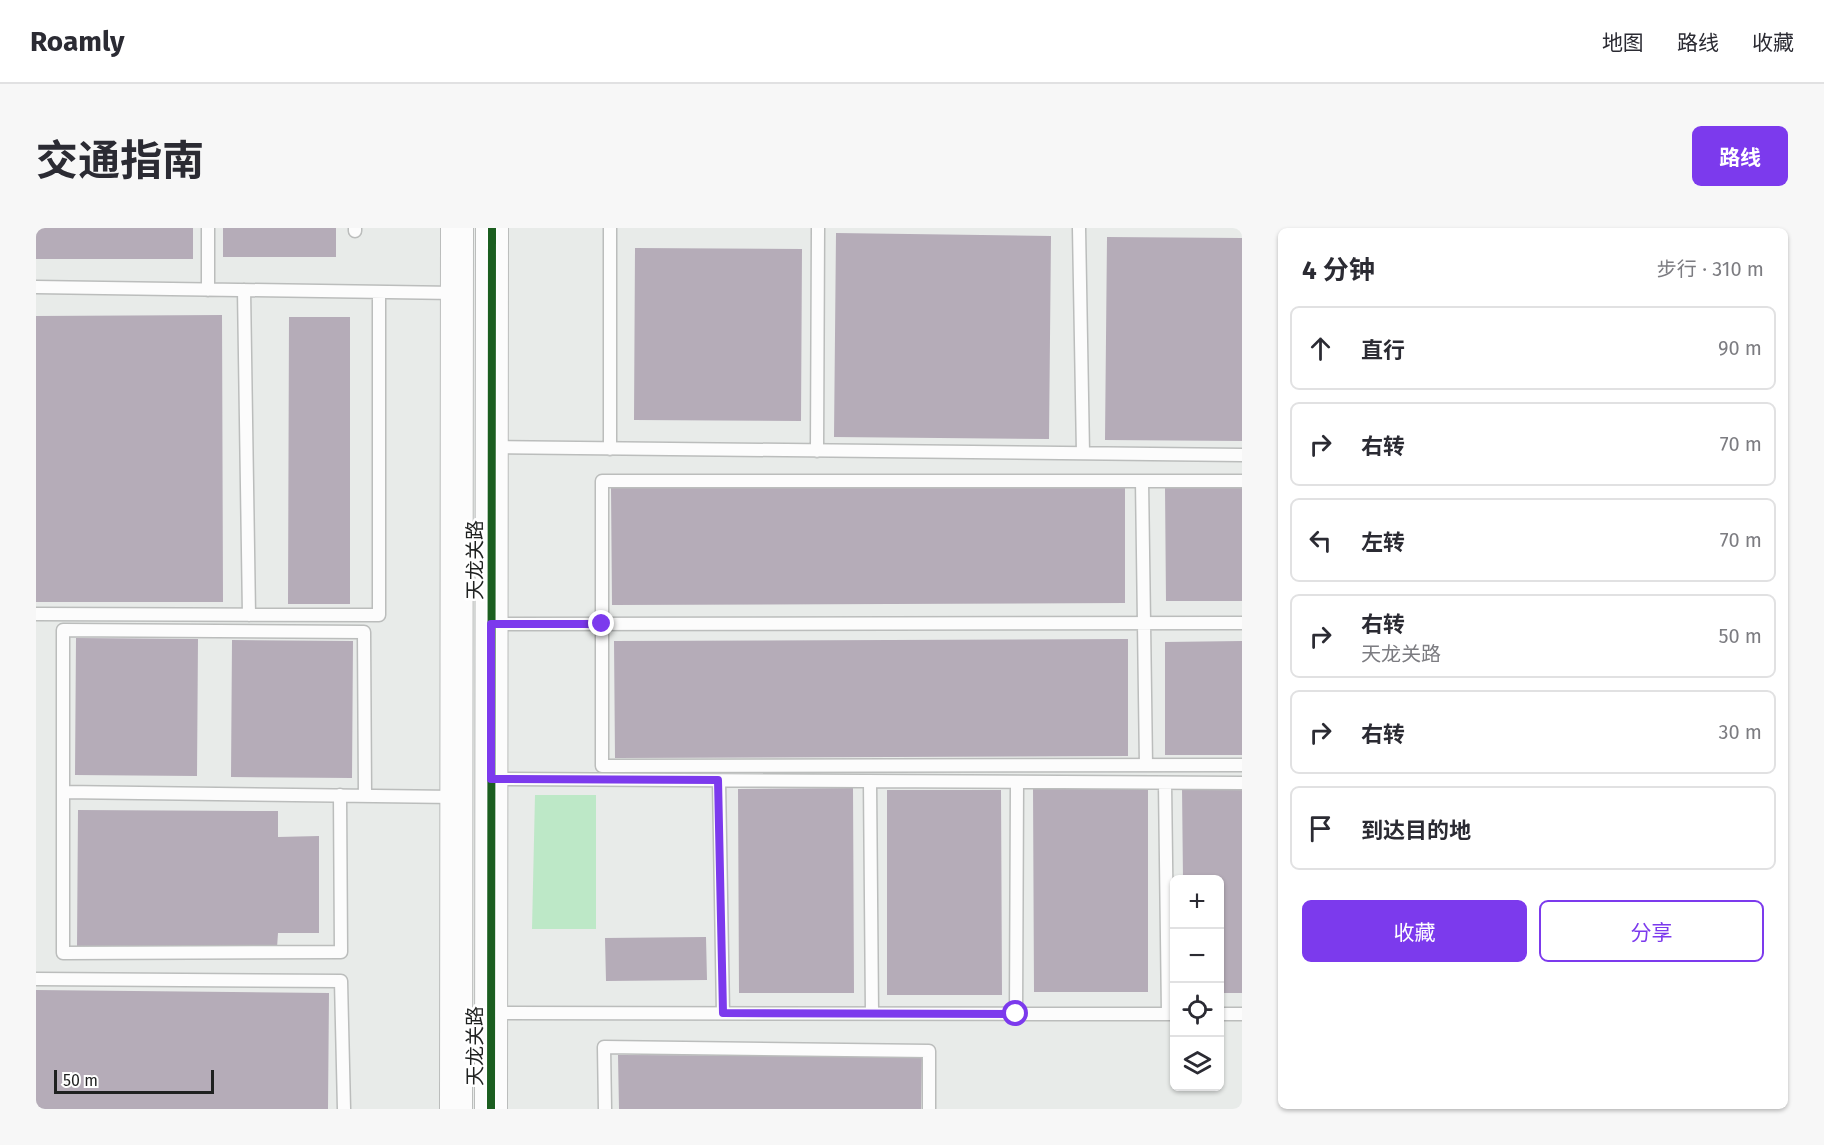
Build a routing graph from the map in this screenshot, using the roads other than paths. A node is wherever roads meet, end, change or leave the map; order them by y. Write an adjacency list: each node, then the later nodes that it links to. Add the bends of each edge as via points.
1 (208, 228): 8 (lane)
2 (457, 228): 11 (street, 天龙关路)
3 (492, 228): 12 (street, 天龙关路)
4 (610, 228): 13 (lane)
5 (818, 228): 14 (lane)
6 (1079, 228): 15 (lane)
7 (36, 287): 8 (lane)
8 (208, 290): 9 (lane)
9 (244, 290): 10 (lane); 20 (lane)
10 (378, 292): 11 (lane); 20 (lane, via 378,615)
11 (457, 293): 36 (street, 天龙关路)
12 (492, 447): 13 (lane); 23 (street, 天龙关路)
13 (610, 448): 14 (lane)
14 (817, 451): 15 (lane)
15 (1083, 453): 16 (lane)
16 (1242, 455)
17 (1142, 481): 18 (lane); 21 (lane); 24 (lane, via 602,480)
18 (1242, 481)
19 (36, 614): 20 (lane)
20 (249, 615)
21 (1143, 623): 22 (lane); 24 (lane); 25 (lane)
22 (1242, 623)
23 (491, 624): 24 (lane); 27 (street, 天龙关路)
24 (602, 624): 25 (lane, via 602,766)
25 (1146, 765): 26 (lane)
26 (1242, 765)
27 (491, 779): 28 (lane); 39 (street, 天龙关路)
28 (718, 780): 29 (lane); 40 (lane)
29 (870, 782): 30 (lane); 41 (lane)
30 (1017, 782): 31 (lane); 42 (lane)
31 (1166, 783): 32 (lane); 38 (lane)
32 (1242, 783)
33 (63, 792): 34 (lane); 34 (lane, via 63,953 341,952); 35 (lane, via 63,630 364,632)
34 (340, 795): 35 (lane)
35 (365, 796): 36 (lane)
36 (456, 797): 47 (street, 天龙关路)
37 (36, 979): 46 (lane, via 341,981)
38 (1170, 983)
39 (491, 1013): 40 (lane); 48 (street, 天龙关路)
40 (723, 1013): 41 (lane)
41 (872, 1013): 42 (lane)
42 (1016, 1014): 43 (lane)
43 (1170, 1014)
44 (1224, 1014): 45 (lane)
45 (1242, 1014)
46 (344, 1109)
47 (456, 1109)
48 (491, 1109)
49 (605, 1109): 50 (lane, via 604,1047 929,1051)
50 (929, 1109)

